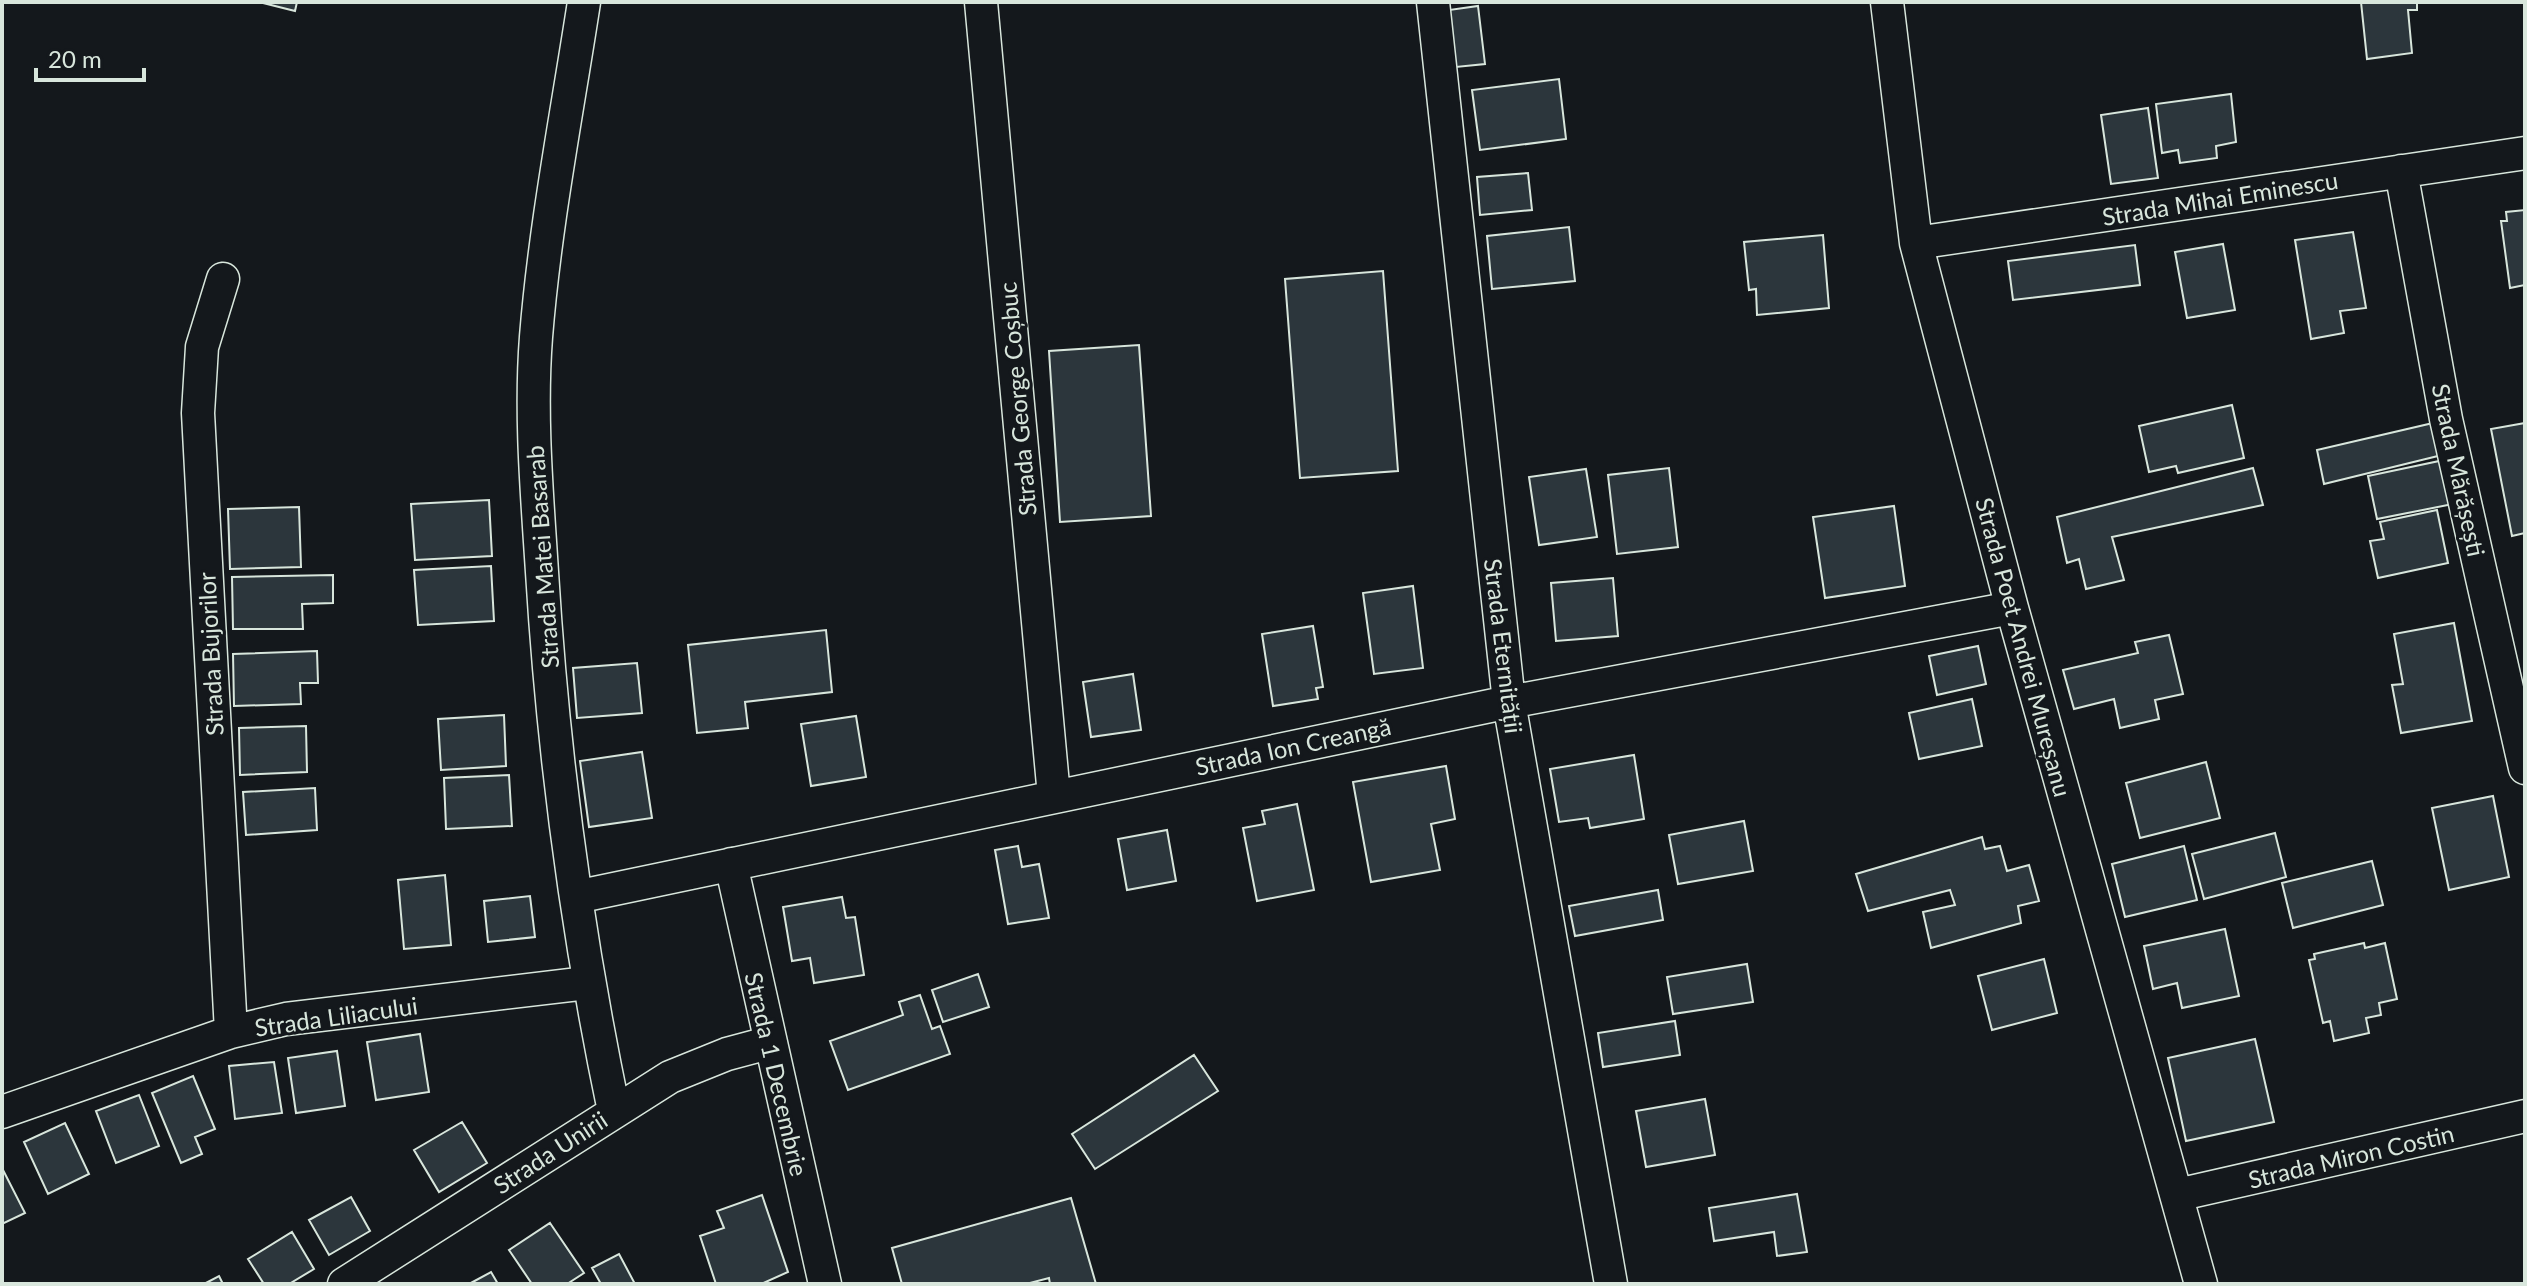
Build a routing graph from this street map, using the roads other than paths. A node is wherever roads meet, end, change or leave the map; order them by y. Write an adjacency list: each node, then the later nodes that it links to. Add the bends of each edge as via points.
1 (584, 2): 14 (street, Strada Matei Basarab, via 536,336 534,400 546,648)
2 (981, 2): 12 (street, Strada George Coșbuc)
3 (1433, 2): 10 (street, Strada Eternității)
4 (1887, 2): 7 (street, Strada Poet Andrei Mureșanu)
5 (2525, 153): 6 (street, Strada Mihai Eminescu)
6 (2401, 171): 7 (street, Strada Mihai Eminescu); 11 (street, Strada Mărășești, via 2446,419)
7 (1916, 243): 9 (street, Strada Poet Andrei Mureșanu)
8 (223, 279): 16 (street, Strada Bujorilor, via 202,347 198,413)
9 (2012, 608): 10 (street, Strada Ion Creangă); 21 (street, Strada Poet Andrei Mureșanu)
10 (1509, 702): 12 (street, Strada Ion Creangă); 24 (street, Strada Eternității)
11 (2525, 768)
12 (1054, 796): 13 (street, Strada Ion Creangă)
13 (731, 864): 14 (street, Strada Ion Creangă); 17 (street, Strada 1 Decembrie)
14 (576, 897): 15 (street, Strada Matei Basarab)
15 (587, 983): 16 (street, Strada Liliacului, via 286,1019); 18 (street, Strada Matei Basarab)
16 (231, 1032): 19 (street, Strada Liliacului)
17 (768, 1043): 18 (street, Strada Unirii, via 684,1070); 23 (street, Strada 1 Decembrie)
18 (614, 1111): 22 (street, Strada Unirii)
19 (2, 1112)
20 (2525, 1116): 21 (street, Strada Miron Costin)
21 (2177, 1195): 25 (street, Strada Poet Andrei Mureșanu)
22 (344, 1284)
23 (825, 1284)
24 (1611, 1284)
25 (2201, 1284)

